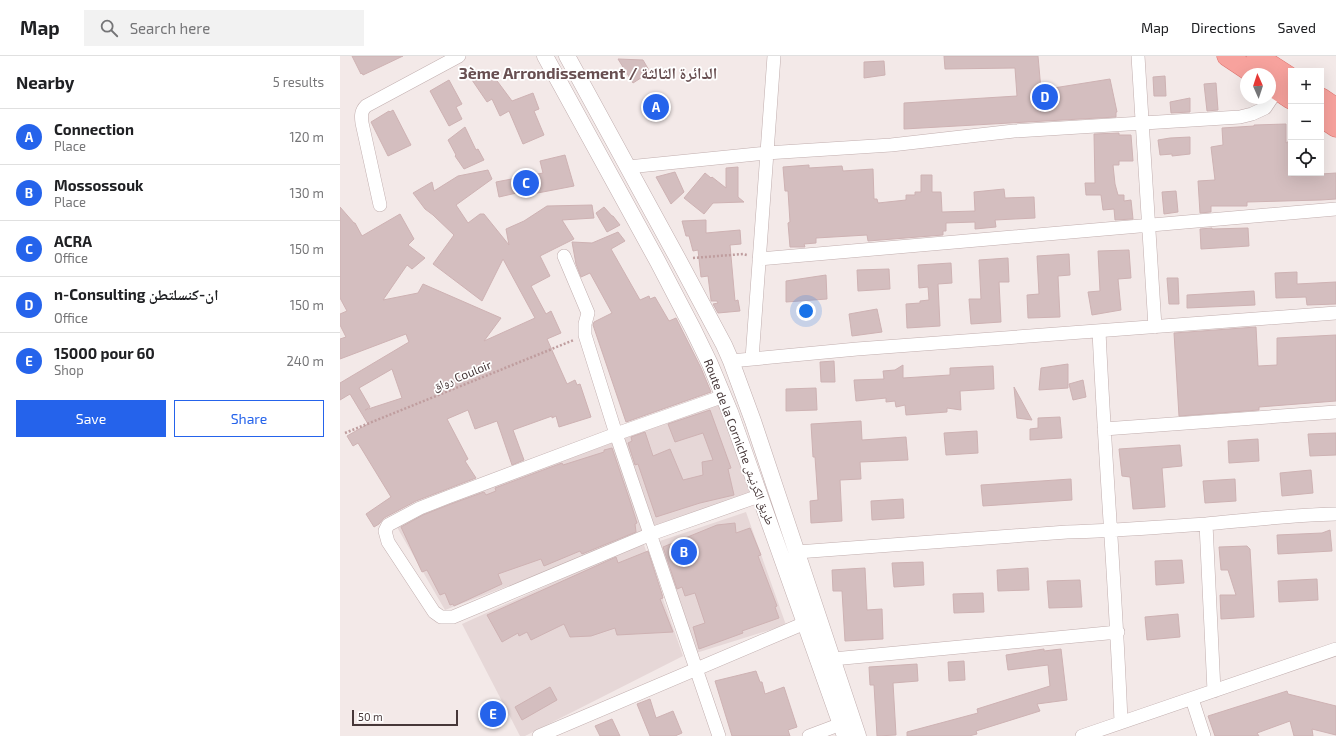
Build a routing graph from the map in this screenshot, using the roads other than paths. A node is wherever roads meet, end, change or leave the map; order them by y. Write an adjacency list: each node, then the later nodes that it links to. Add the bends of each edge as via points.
1 (459, 56): 17 (street, via 363,109 362,123)
2 (545, 56): 27 (street, Route de la Corniche طريق الكرنيش, via 694,329)
3 (567, 56): 16 (street, Route de la Corniche طريق الكرنيش)
4 (774, 56): 15 (street)
5 (1138, 56): 13 (street)
6 (1227, 56): 8 (main road)
7 (1257, 56): 9 (main road)
8 (1245, 68)
9 (1282, 88): 13 (street, via 1265,108 1240,117)
10 (1324, 100): 11 (main road)
11 (1336, 108)
12 (1324, 119): 14 (main road)
13 (1142, 122): 15 (street); 19 (street)
14 (1336, 127)
15 (766, 153): 16 (street); 21 (street)
16 (628, 166): 26 (street, Route de la Corniche طريق الكرنيش)
17 (380, 205)
18 (1336, 210): 19 (street)
19 (1150, 226): 21 (street); 23 (street)
20 (564, 256): 30 (street, via 588,312 585,335)
21 (759, 259): 25 (street)
22 (1336, 313): 23 (street)
23 (1155, 327): 24 (street)
24 (1099, 331): 25 (street); 29 (street)
25 (752, 359): 26 (street)
26 (731, 361): 36 (street, Route de la Corniche طريق الكرنيش)
27 (724, 396): 30 (street); 31 (street, Route de la Corniche طريق الكرنيش)
28 (1336, 412): 29 (street)
29 (1104, 429): 34 (street)
30 (616, 434): 35 (street); 35 (street, via 420,508 388,525 385,531 388,542 434,612 441,617 453,617)
31 (759, 496): 35 (street); 37 (street, Route de la Corniche طريق الكرنيش)
32 (1336, 514): 33 (street)
33 (1206, 524): 34 (street); 42 (street)
34 (1110, 531): 36 (street); 38 (street)
35 (651, 534): 41 (street)
36 (797, 552): 40 (street, Route de la Corniche طريق الكرنيش)
37 (805, 623): 41 (street); 45 (street, Route de la Corniche طريق الكرنيش)
38 (1118, 632): 40 (street); 44 (street)
39 (1336, 649): 42 (street)
40 (833, 659): 50 (street, Route de la Corniche طريق الكرنيش)
41 (696, 669): 47 (street); 48 (street)
42 (1214, 691): 43 (street)
43 (1192, 699): 44 (street); 51 (street)
44 (1121, 722): 46 (street)
45 (843, 730): 49 (street)
46 (1088, 735)
47 (540, 736)
48 (719, 736)
49 (809, 736)
50 (858, 736)
51 (1204, 736)

